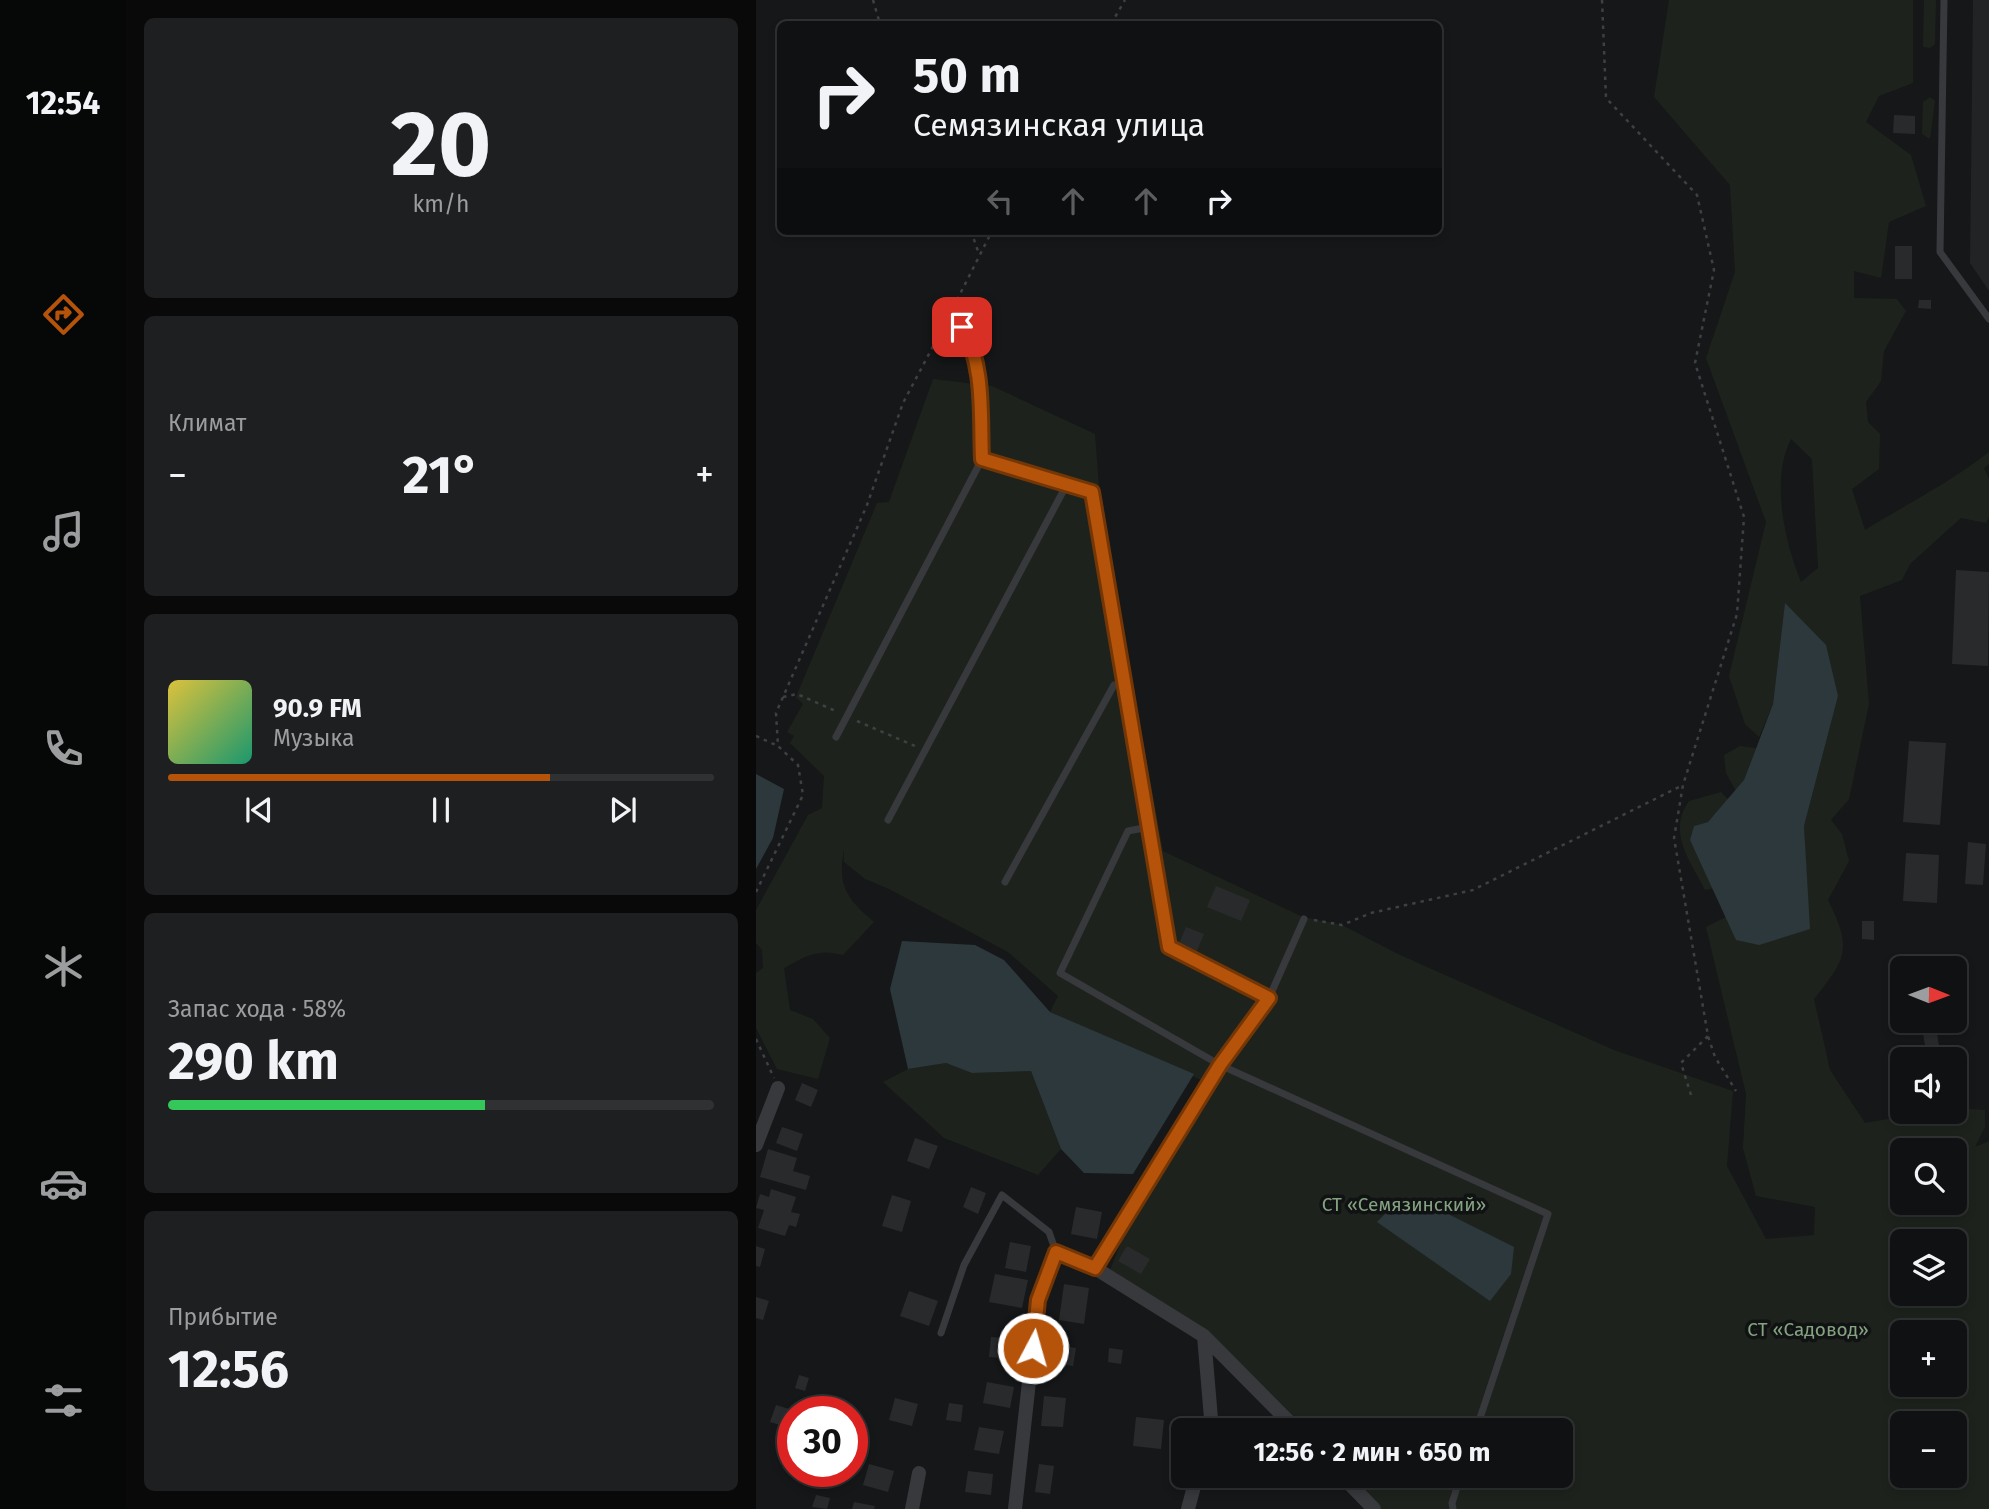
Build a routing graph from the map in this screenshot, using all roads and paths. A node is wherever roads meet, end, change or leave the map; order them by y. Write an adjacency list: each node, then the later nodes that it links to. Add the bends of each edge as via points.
1 (873, 0): 5 (path)
2 (1125, 0): 6 (path)
3 (1602, 0): 18 (path, via 1606,98 1698,195 1714,270 1695,363 1744,517 1737,614)
4 (1944, 0): 11 (lane, via 1940,252)
5 (879, 21)
6 (1113, 21)
7 (972, 235): 9 (path)
8 (990, 235): 9 (path)
9 (979, 254): 10 (path)
10 (953, 310): 12 (lane, via 972,343); 17 (path, via 903,403 867,505 776,713)
11 (1989, 319)
12 (982, 459): 13 (lane); 16 (lane)
13 (1067, 484): 14 (lane, via 1092,492); 19 (lane)
14 (1125, 684): 20 (lane); 21 (lane, via 1114,685)
15 (756, 736): 17 (path)
16 (836, 737)
17 (778, 746): 22 (path, via 798,765 803,795)
18 (1683, 785): 23 (path, via 1472,890 1371,913 1342,925); 25 (path, via 1674,838)
19 (888, 820)
20 (1149, 827): 24 (lane, via 1169,947); 27 (lane, via 1128,831 1060,973)
21 (1005, 882)
22 (756, 892)
23 (1304, 919): 24 (lane)
24 (1269, 998): 27 (lane)
25 (1709, 1037): 29 (path, via 1715,1057); 30 (path, via 1681,1063)
26 (756, 1039): 28 (path)
27 (1220, 1065): 33 (lane); 38 (lane, via 1548,1214)
28 (778, 1088): 31 (street)
29 (1736, 1091)
30 (1691, 1095)
31 (756, 1145)
32 (1056, 1252): 33 (street); 34 (lane, via 1049,1232 1002,1195 964,1265); 44 (street, via 1038,1300)
33 (1095, 1268): 35 (street)
34 (941, 1333)
35 (1204, 1336): 36 (street); 37 (street)
36 (1211, 1418)
37 (1285, 1418)
38 (1480, 1418)
39 (919, 1474): 43 (street)
40 (1194, 1488): 45 (street)
41 (1354, 1488): 46 (street)
42 (1457, 1488): 47 (lane)
43 (912, 1509)
44 (1015, 1509)
45 (1188, 1509)
46 (1374, 1509)
47 (1453, 1509)

